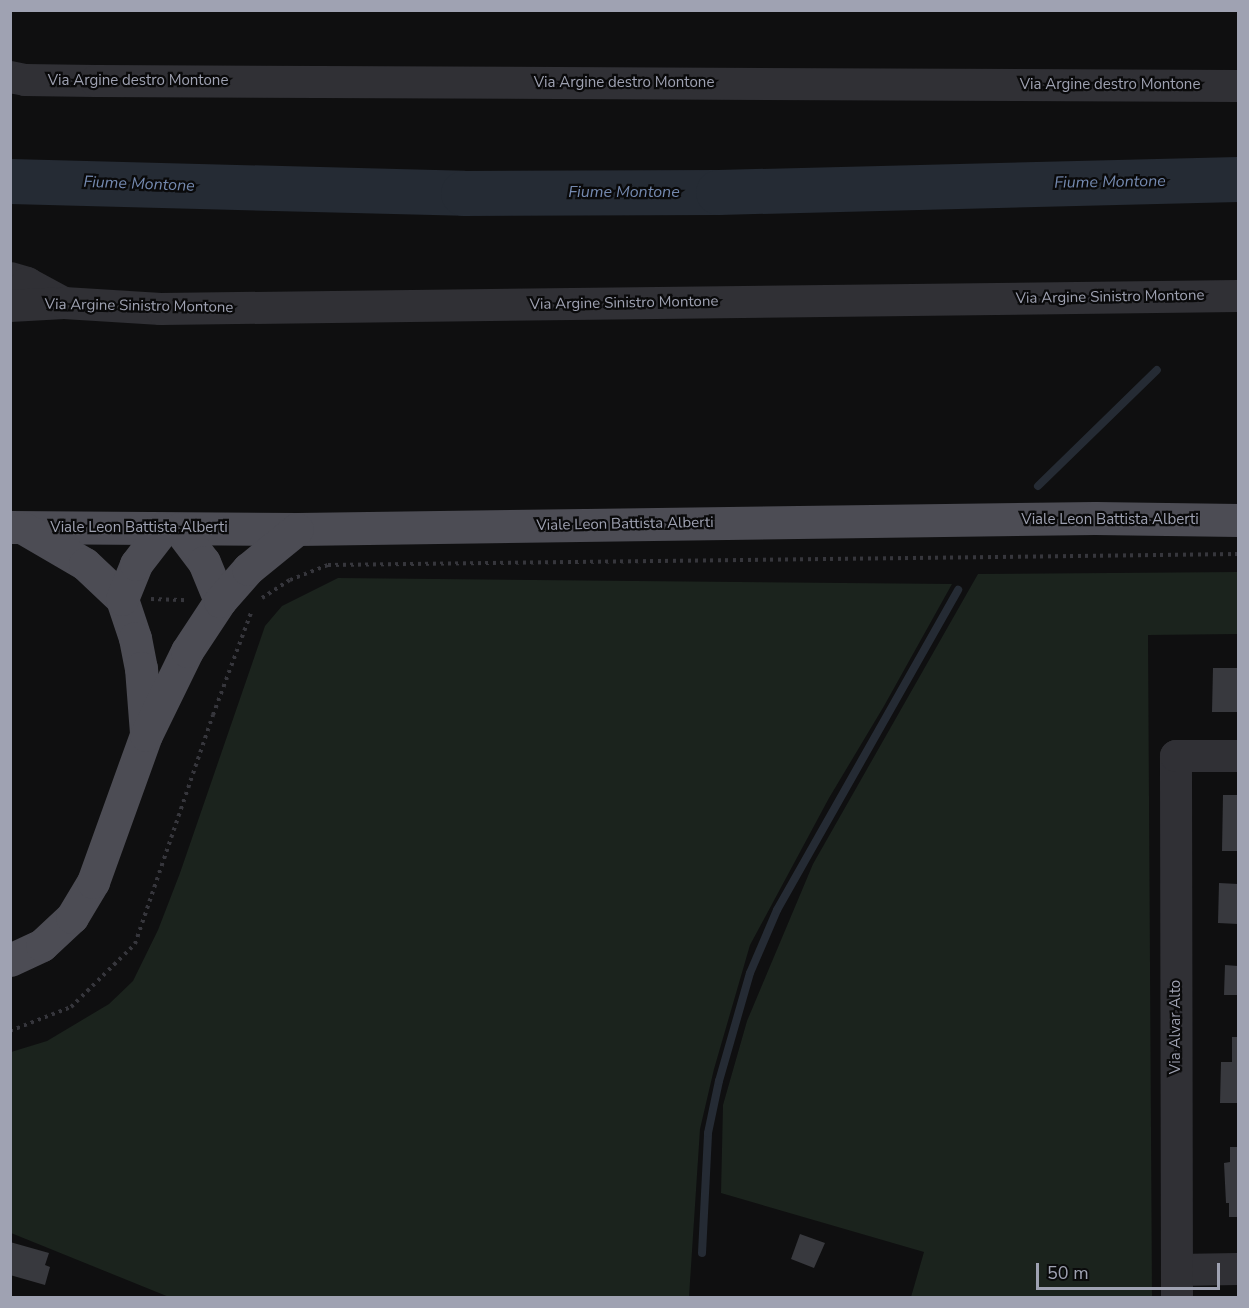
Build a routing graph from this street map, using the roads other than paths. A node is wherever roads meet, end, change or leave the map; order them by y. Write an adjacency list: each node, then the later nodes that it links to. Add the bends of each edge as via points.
1 (10, 77): 2 (street, Via Argine destro Montone, via 108,81)
2 (1239, 86)
3 (10, 278): 5 (street)
4 (1239, 296): 5 (street, Via Argine Sinistro Montone, via 161,309)
5 (64, 303): 6 (street, Via Argine Sinistro Montone)
6 (10, 306)
7 (1239, 520): 10 (main road, Viale Leon Battista Alberti, via 1095,518)
8 (17, 527): 9 (main road, Viale Leon Battista Alberti); 11 (main road, via 86,564)
9 (171, 529): 10 (main road, Viale Leon Battista Alberti); 11 (main road, via 136,564); 12 (main road, via 204,562)
10 (297, 529): 12 (main road)
11 (136, 599): 13 (main road, via 135,638)
12 (207, 601): 13 (main road, via 188,651)
13 (146, 735): 15 (main road, via 93,882 72,916 42,945)
14 (1239, 756): 17 (street, Via Alvar Alto, via 1176,756)
15 (10, 960)
16 (1239, 1269): 17 (street)
17 (1177, 1284)

